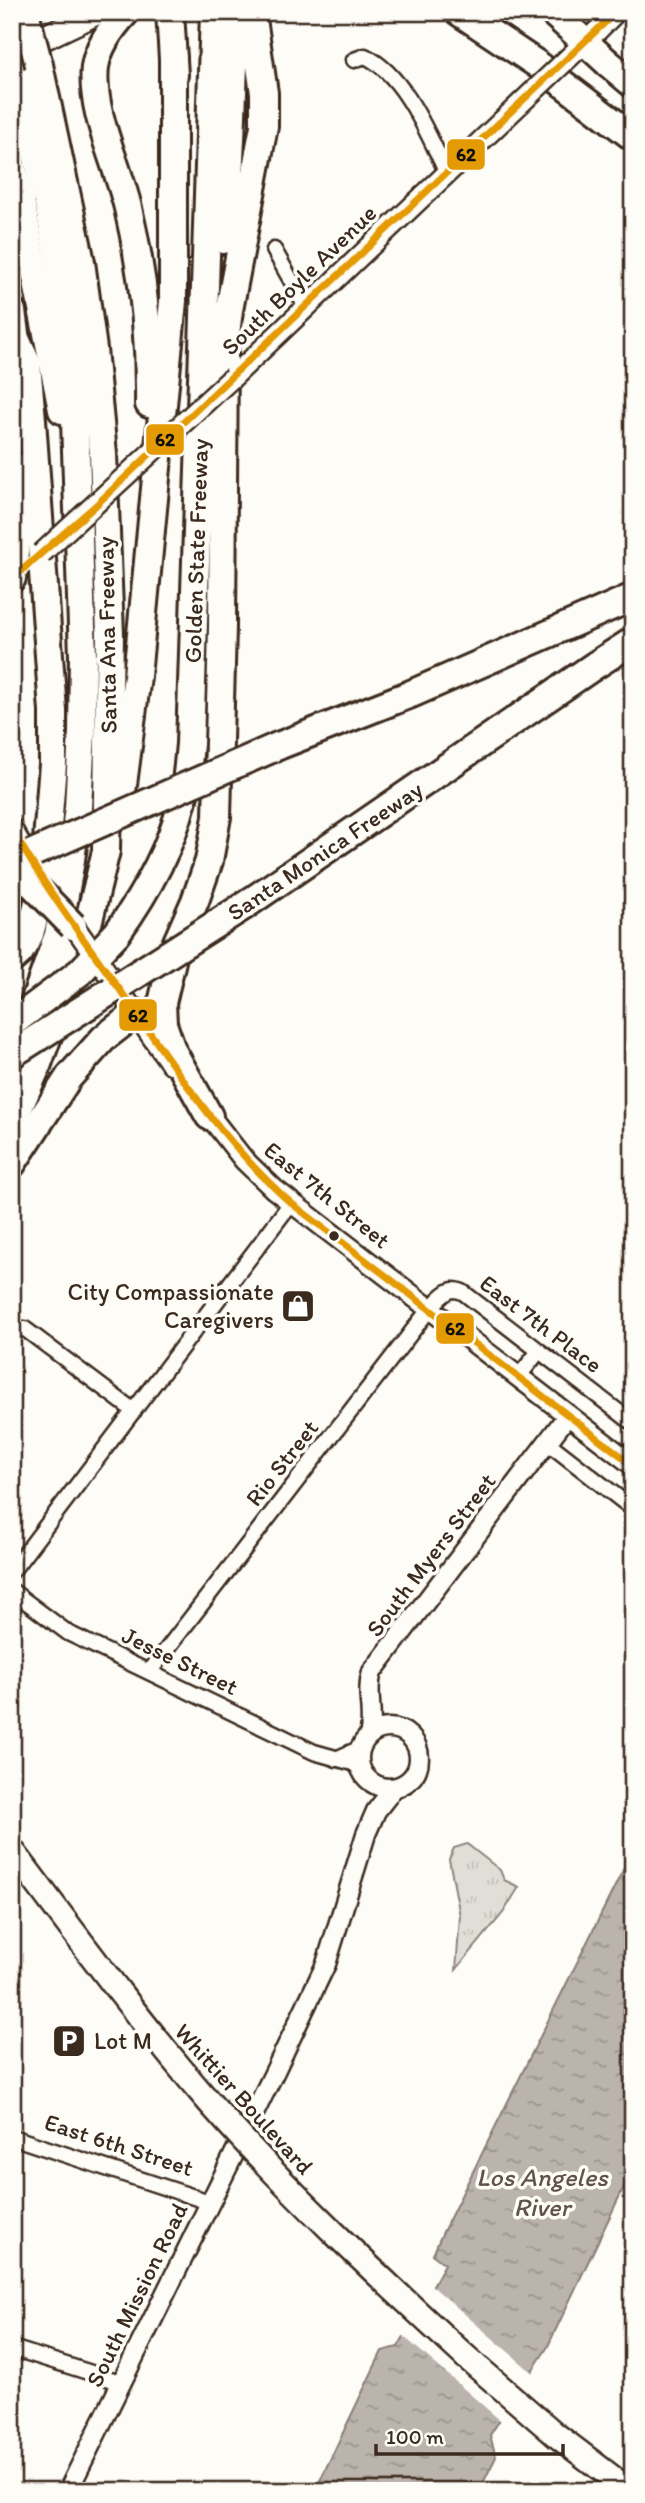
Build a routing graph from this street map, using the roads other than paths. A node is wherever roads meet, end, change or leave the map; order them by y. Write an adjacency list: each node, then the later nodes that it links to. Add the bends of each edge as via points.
1 (25, 12): 15 (highway, Santa Ana Freeway, bridge)
2 (60, 12): 12 (main road)
3 (98, 12): 15 (main road)
4 (127, 12): 25 (highway, via 99,54 95,83 138,257 146,313 148,437)
5 (170, 12): 13 (highway)
6 (239, 12): 24 (highway, via 230,177 212,323)
7 (252, 12): 44 (highway, via 264,126 224,351 217,817 209,861 176,944 162,1003 172,1049)
8 (459, 12): 17 (highway)
9 (552, 12): 16 (highway, bridge)
10 (617, 12): 19 (main road, South Boyle Avenue, bridge)
11 (213, 21): 24 (highway, Golden State Freeway)
12 (12, 36)
13 (173, 59): 25 (highway, via 173,301); 29 (highway, via 183,213 185,540)
14 (354, 60): 19 (street, via 365,56 389,72 415,110)
15 (20, 62): 26 (highway, Santa Ana Freeway, via 64,290 76,402); 36 (highway, Santa Ana Freeway, via 81,262 93,349 103,454 110,635)
16 (633, 84)
17 (633, 137)
18 (12, 167): 26 (highway)
19 (447, 173): 21 (main road, South Boyle Avenue)
20 (274, 250): 21 (street)
21 (306, 307): 27 (main road, South Boyle Avenue, bridge, via 96,506)
22 (12, 311): 23 (highway)
23 (16, 339): 27 (highway, via 21,474); 39 (highway, via 26,363 32,420 53,764 45,866 36,911 30,934)
24 (203, 345): 29 (highway, Golden State Freeway)
25 (155, 482): 36 (highway, via 128,751 121,803)
26 (78, 490): 43 (highway, Santa Ana Freeway, via 83,656 78,808 58,935)
27 (12, 578)
28 (633, 579): 33 (highway, via 403,686)
29 (195, 597): 41 (highway, Golden State Freeway, bridge, via 190,744 182,802 163,857 117,933 80,972)
30 (633, 597): 33 (highway)
31 (633, 641): 34 (highway, Santa Monica Freeway)
32 (633, 657): 34 (highway, via 598,672)
33 (364, 711): 37 (highway, bridge)
34 (504, 729): 42 (highway, Santa Monica Freeway, bridge, via 244,905)
35 (12, 829): 37 (main road)
36 (106, 851): 45 (highway, Santa Ana Freeway, via 86,932)
37 (17, 860): 38 (highway, bridge, via 28,880)
38 (73, 926): 40 (main road, East 7th Street, bridge)
39 (12, 959)
40 (136, 1013): 44 (main road, East 7th Street); 46 (highway, via 104,1038 69,1077)
41 (12, 1024)
42 (12, 1054)
43 (12, 1060)
44 (209, 1116): 47 (main road, East 7th Street, via 244,1160)
45 (12, 1123)
46 (12, 1164)
47 (292, 1203): 49 (main road, East 7th Street); 53 (street)
48 (455, 1289): 49 (street, Rio Street); 51 (street, East 7th Place)
49 (431, 1308): 52 (main road, East 7th Street); 61 (street, Rio Street)
50 (15, 1328): 53 (street, via 25,1329)
51 (539, 1351): 52 (street); 55 (street, East 7th Place)
52 (519, 1376): 54 (main road, East 7th Street)
53 (134, 1411): 59 (street)
54 (568, 1415): 56 (street, South Myers Street); 57 (main road, East 7th Street)
55 (633, 1423)
56 (547, 1442): 58 (street); 62 (street, South Myers Street, via 372,1672)
57 (633, 1465)
58 (633, 1509)
59 (12, 1571)
60 (12, 1591): 61 (street, Jesse Street, via 68,1633)
61 (150, 1671): 65 (street, Jesse Street)
62 (370, 1703): 63 (street); 64 (street, South Myers Street, via 372,1727)
63 (393, 1729): 64 (street, via 380,1730); 67 (street, via 415,1742 419,1761 411,1779)
64 (365, 1742): 65 (street); 66 (street, via 359,1760)
65 (335, 1759): 66 (street, Jesse Street, via 354,1763)
66 (365, 1775): 67 (street, via 384,1788); 68 (street)
67 (394, 1788): 68 (street, South Mission Road)
68 (376, 1811): 71 (street, South Mission Road, via 326,1964)
69 (12, 1850): 75 (main road, Whittier Boulevard, bridge, via 129,2007 211,2104 342,2242 556,2435)
70 (12, 2137): 71 (street, East 6th Street)
71 (209, 2202): 73 (street, South Mission Road)
72 (12, 2348): 73 (street)
73 (122, 2383): 74 (street, South Mission Road)
74 (68, 2491)
75 (630, 2491)

